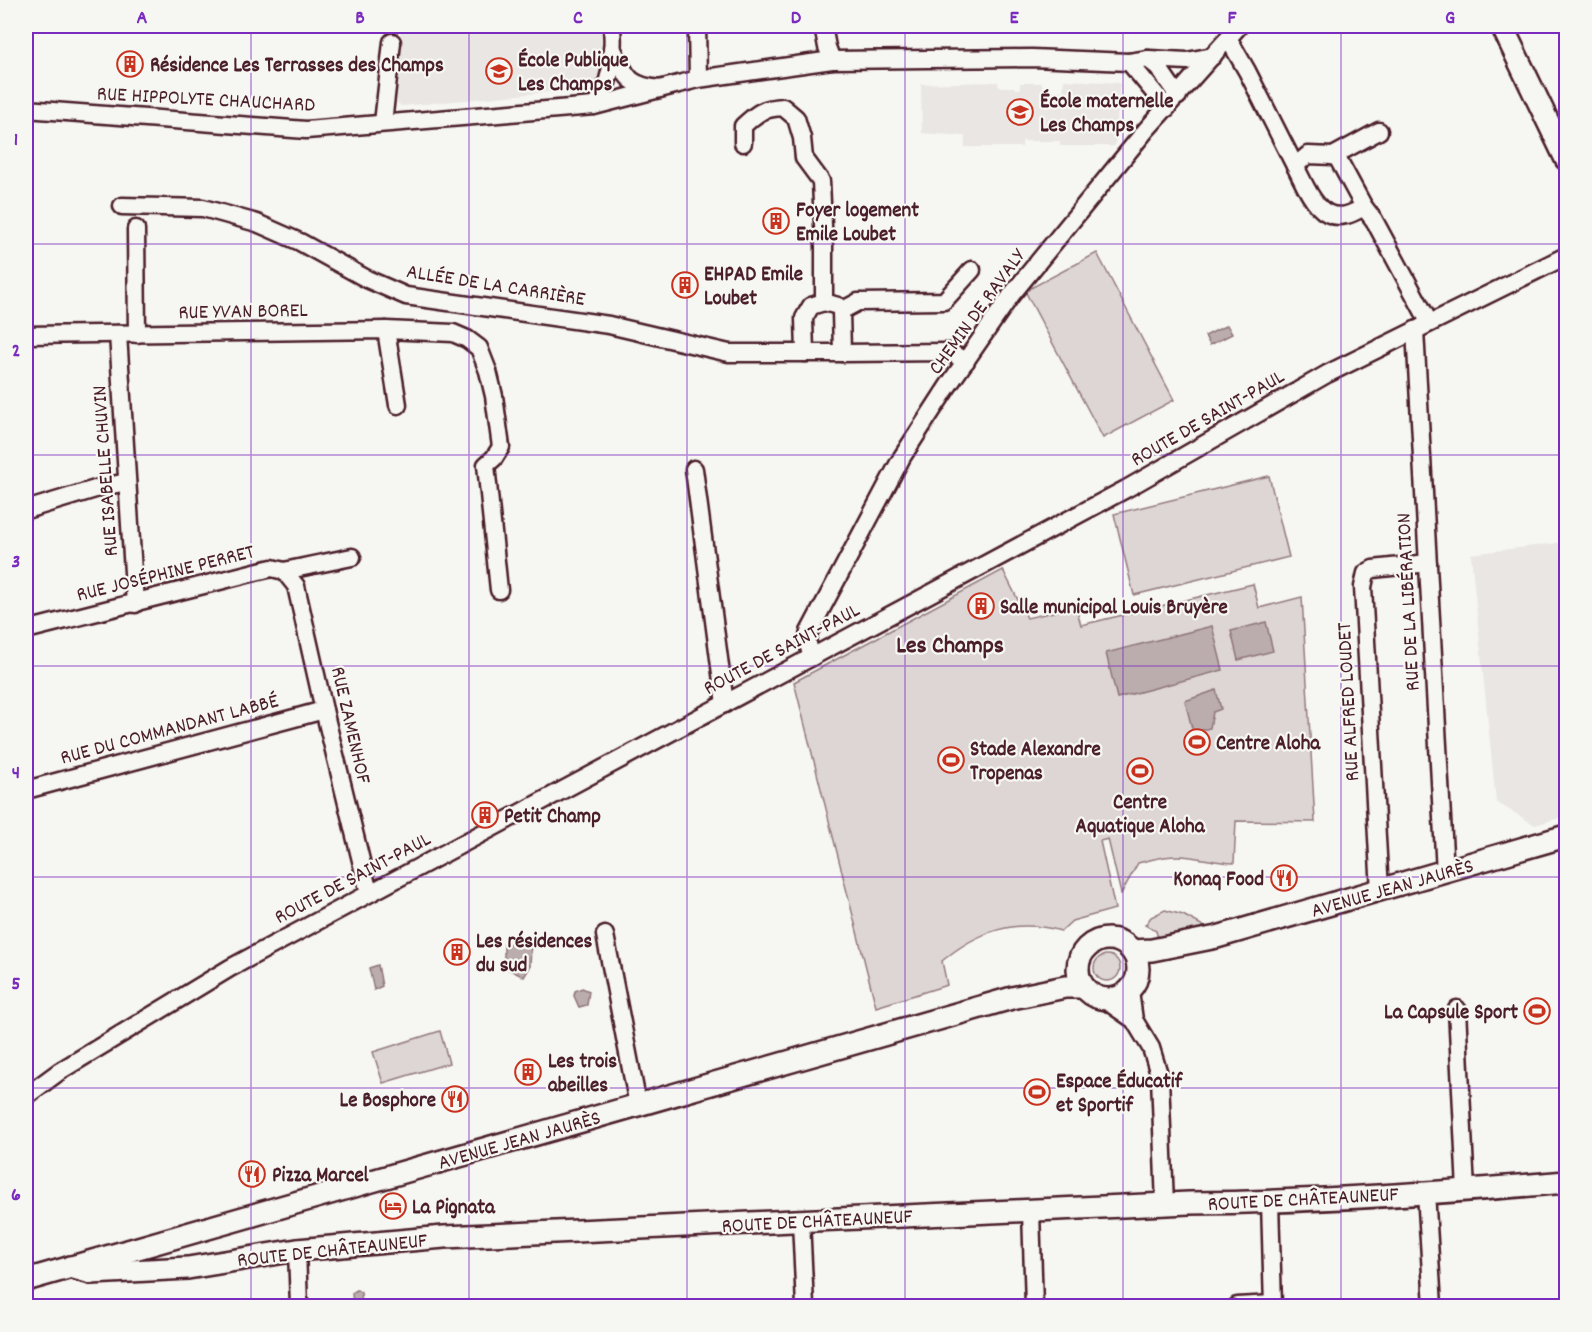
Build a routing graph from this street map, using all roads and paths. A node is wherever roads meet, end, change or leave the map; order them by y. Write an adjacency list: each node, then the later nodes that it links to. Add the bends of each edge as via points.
1 (612, 26): 8 (street)
2 (697, 26): 13 (street)
3 (823, 26): 11 (street)
4 (1239, 26): 6 (street, CHEMIN DE RAVALY)
5 (1502, 26): 22 (main road)
6 (1227, 41): 9 (street, CHEMIN DE RAVALY); 23 (street, via 1247,71)
7 (392, 42): 18 (street)
8 (612, 48): 14 (street, via 629,80 645,87); 16 (street, via 608,83 603,97)
9 (1213, 56): 10 (street, RUE HIPPOLYTE CHAUCHARD, via 1187,61); 15 (street, CHEMIN DE RAVALY)
10 (1148, 59): 12 (street, RUE HIPPOLYTE CHAUCHARD); 15 (street, via 1158,67)
11 (832, 60): 12 (street, RUE HIPPOLYTE CHAUCHARD, via 1032,58); 13 (street, RUE HIPPOLYTE CHAUCHARD)
12 (1129, 62): 15 (street)
13 (698, 79): 14 (street, RUE HIPPOLYTE CHAUCHARD)
14 (667, 88): 16 (street, RUE HIPPOLYTE CHAUCHARD)
15 (1172, 102): 38 (street, CHEMIN DE RAVALY, via 1012,294)
16 (594, 106): 18 (street, RUE HIPPOLYTE CHAUCHARD)
17 (26, 109): 18 (street, RUE HIPPOLYTE CHAUCHARD, via 306,130)
18 (383, 123)
19 (1379, 131): 21 (street)
20 (743, 144): 29 (street, via 743,126 758,112 783,107 796,118 804,158 821,181)
21 (1333, 156): 23 (street, via 1308,155); 25 (street)
22 (1566, 159)
23 (1295, 166): 25 (street, via 1317,207 1331,216 1347,215)
24 (122, 206): 36 (street, ALLÉE DE LA CARRIÈRE, via 203,208 257,223 406,296 609,325 729,353)
25 (1364, 207): 31 (street, via 1374,220)
26 (136, 229): 34 (street)
27 (1566, 256): 31 (street, ROUTE DE SAINT-PAUL)
28 (972, 270): 30 (street, via 944,301 858,302)
29 (824, 302): 30 (street, via 838,306); 36 (street, via 811,306 804,318)
30 (841, 311): 37 (street)
31 (1422, 326): 44 (street, RUE DE LA LIBÉRATION); 49 (street, ROUTE DE SAINT-PAUL, via 1327,374 1126,489)
32 (386, 330): 34 (street, RUE YVAN BOREL); 39 (street); 46 (street, RUE YVAN BOREL, via 453,333 479,348 494,396 501,447 486,465)
33 (118, 334): 34 (street, RUE YVAN BOREL); 35 (street, RUE YVAN BOREL); 41 (street, RUE ISABELLE CHUVIN)
34 (137, 334)
35 (26, 335)
36 (805, 353): 37 (street, ALLÉE DE LA CARRIÈRE)
37 (842, 353): 38 (street, ALLÉE DE LA CARRIÈRE, via 949,352)
38 (966, 361): 49 (street, CHEMIN DE RAVALY, via 902,457 848,555 808,632)
39 (398, 405)
40 (694, 469): 50 (street)
41 (127, 482): 42 (street); 47 (street, RUE ISABELLE CHUVIN)
42 (26, 510)
43 (352, 557): 45 (street, RUE JOSÉPHINE PERRET)
44 (1428, 563): 54 (street, RUE DE LA LIBÉRATION); 55 (street, RUE ALFRED LOUDET, via 1373,568 1366,573 1363,587)
45 (284, 571): 47 (street, RUE JOSÉPHINE PERRET, via 266,569); 51 (street, RUE ZAMENHOF, via 296,586)
46 (499, 590)
47 (135, 604): 48 (street, RUE JOSÉPHINE PERRET)
48 (26, 630)
49 (812, 657): 50 (street, ROUTE DE SAINT-PAUL)
50 (725, 704): 56 (street, ROUTE DE SAINT-PAUL)
51 (324, 710): 52 (street, RUE DU COMMANDANT LABBÉ); 56 (street, RUE ZAMENHOF)
52 (26, 790)
53 (1566, 836): 54 (main road, AVENUE JEAN JAURÈS)
54 (1444, 872): 55 (main road, AVENUE JEAN JAURÈS)
55 (1380, 891): 58 (main road, AVENUE JEAN JAURÈS, via 1217,937 1152,950)
56 (369, 893): 64 (street, ROUTE DE SAINT-PAUL, via 230,968 60,1071)
57 (605, 935): 65 (street)
58 (1135, 961): 59 (main road, via 1117,940 1098,940 1083,951); 60 (main road, via 1135,984)
59 (1080, 976): 61 (main road, via 1096,998); 65 (main road, AVENUE JEAN JAURÈS)
60 (1130, 991): 61 (main road); 63 (street)
61 (1106, 1000): 63 (street)
62 (1457, 1009): 67 (street)
63 (1134, 1020): 70 (street, via 1151,1048 1160,1077)
64 (26, 1096)
65 (638, 1105): 74 (main road, AVENUE JEAN JAURÈS)
66 (1566, 1182): 67 (main road, ROUTE DE CHÂTEAUNEUF)
67 (1466, 1191): 68 (main road, ROUTE DE CHÂTEAUNEUF)
68 (1426, 1192): 69 (main road, ROUTE DE CHÂTEAUNEUF); 81 (street)
69 (1270, 1202): 70 (main road, ROUTE DE CHÂTEAUNEUF); 76 (street)
70 (1165, 1205): 71 (main road, ROUTE DE CHÂTEAUNEUF)
71 (1030, 1211): 72 (main road, ROUTE DE CHÂTEAUNEUF); 79 (street)
72 (801, 1221): 73 (main road, ROUTE DE CHÂTEAUNEUF, via 444,1237); 78 (street)
73 (297, 1250): 74 (main road, ROUTE DE CHÂTEAUNEUF, via 188,1268 91,1273); 77 (street)
74 (70, 1267): 75 (main road, AVENUE JEAN JAURÈS)
75 (26, 1280)
76 (1273, 1305): 80 (street)
77 (299, 1306)
78 (805, 1306)
79 (1034, 1306)
80 (1237, 1306)
81 (1433, 1306)

